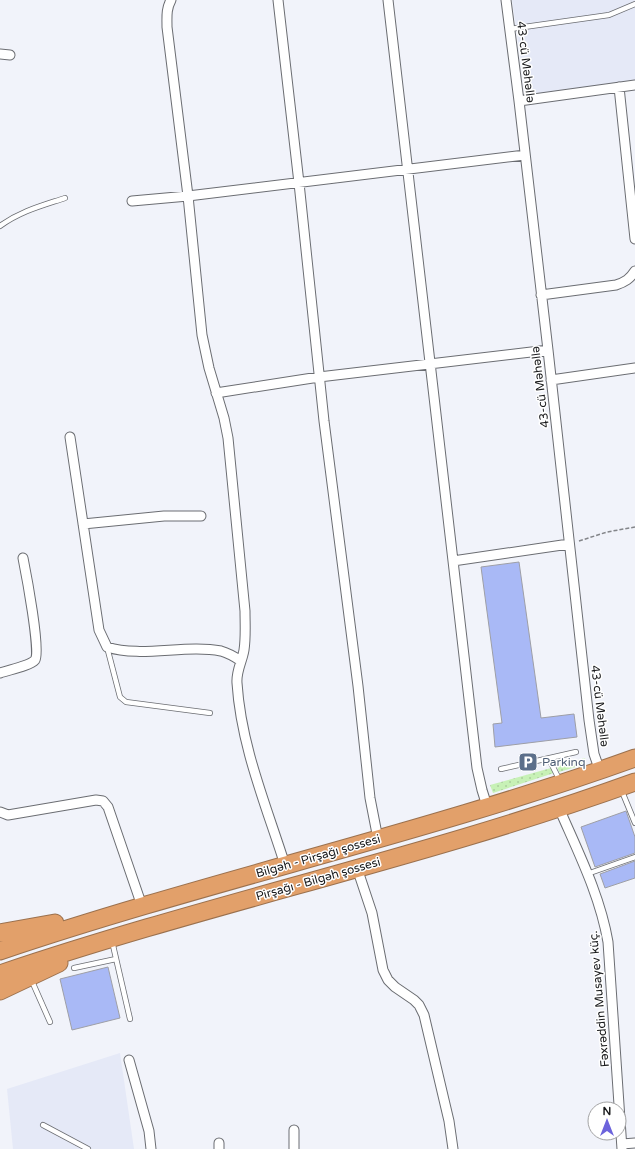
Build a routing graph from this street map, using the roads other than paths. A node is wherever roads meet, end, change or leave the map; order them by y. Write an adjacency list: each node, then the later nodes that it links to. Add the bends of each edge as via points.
1 (172, 0): 15 (street, via 166,12 167,27)
2 (278, 0): 14 (street)
3 (388, 0): 13 (street)
4 (506, 0): 6 (street, 43-cü Məhəllə)
5 (635, 4): 6 (lane, via 609,15)
6 (510, 29): 11 (street, 43-cü Məhəllə)
7 (0, 54): 8 (street)
8 (10, 55)
9 (635, 86): 10 (street)
10 (619, 87): 11 (street); 19 (street)
11 (519, 101): 12 (street, 43-cü Məhəllə)
12 (525, 155): 13 (street); 21 (street, 43-cü Məhəllə)
13 (409, 170): 14 (street); 23 (street)
14 (299, 183): 15 (street); 25 (street)
15 (188, 196): 17 (street); 27 (street, via 202,336)
16 (65, 198): 18 (lane, via 22,212)
17 (132, 201)
18 (0, 226)
19 (635, 240)
20 (635, 271): 21 (street, via 625,282 616,285)
21 (541, 295): 22 (street, 43-cü Məhəllə)
22 (548, 350): 23 (street); 26 (street, 43-cü Məhəllə)
23 (430, 364): 25 (street); 33 (street)
24 (635, 368): 26 (street)
25 (319, 377): 27 (street); 49 (street, via 370,798)
26 (551, 380): 31 (street, 43-cü Məhəllə)
27 (216, 393): 35 (street, via 228,438 244,603 246,633 244,652)
28 (70, 437): 30 (street)
29 (201, 516): 30 (street, via 164,516)
30 (83, 524): 34 (street, via 99,630)
31 (569, 544): 33 (street); 42 (street, 43-cü Məhəllə, via 591,740)
32 (23, 558): 36 (street, via 37,655 36,660 31,663)
33 (453, 561): 45 (street, via 477,768)
34 (107, 647): 35 (street, via 121,650 222,651); 37 (lane, via 120,697 126,702)
35 (240, 661): 51 (street, via 237,681 247,746)
36 (0, 673)
37 (210, 713)
38 (576, 752): 40 (lane)
39 (635, 758): 42 (highway, Bilgəh - Pirşağı şossesi)
40 (549, 759): 41 (lane); 43 (lane)
41 (501, 769)
42 (600, 771): 43 (highway, Bilgəh - Pirşağı şossesi)
43 (562, 784): 45 (highway, Bilgəh - Pirşağı şossesi)
44 (628, 784): 46 (highway, Pirşağı - Bilgəh şossesi); 48 (lane)
45 (487, 806): 49 (highway, Bilgəh - Pirşağı şossesi)
46 (560, 808): 52 (highway, Pirşağı - Bilgəh şossesi); 53 (street, Fəxrəddin Musayev küç.)
47 (0, 812): 54 (street, via 8,815 103,800 108,807)
48 (635, 823)
49 (378, 839): 51 (highway, Bilgəh - Pirşağı şossesi)
50 (635, 857): 53 (lane)
51 (285, 865): 54 (highway, Bilgəh - Pirşağı şossesi)
52 (358, 868): 57 (highway, Pirşağı - Bilgəh şossesi); 74 (street, via 372,913 383,970 388,980 414,1000 424,1015 449,1121)
53 (587, 874): 70 (street, Fəxrəddin Musayev küç., via 605,921 608,942)
54 (142, 906): 55 (highway, Bilgəh - Pirşağı şossesi)
55 (124, 911): 56 (highway); 58 (highway, Bilgəh - Pirşağı şossesi)
56 (0, 933)
57 (111, 938): 59 (lane); 61 (highway, Pirşağı - Bilgəh şossesi); 62 (highway)
58 (0, 951)
59 (116, 959): 60 (lane); 64 (lane)
60 (74, 968)
61 (0, 974)
62 (30, 978): 63 (highway); 65 (lane)
63 (0, 991)
64 (130, 1019)
65 (50, 1022)
66 (129, 1060): 72 (street)
67 (43, 1125): 71 (lane)
68 (294, 1130): 73 (street)
69 (635, 1143): 70 (street)
70 (622, 1147)
71 (88, 1149)
72 (151, 1149)
73 (294, 1149)
74 (453, 1149)

